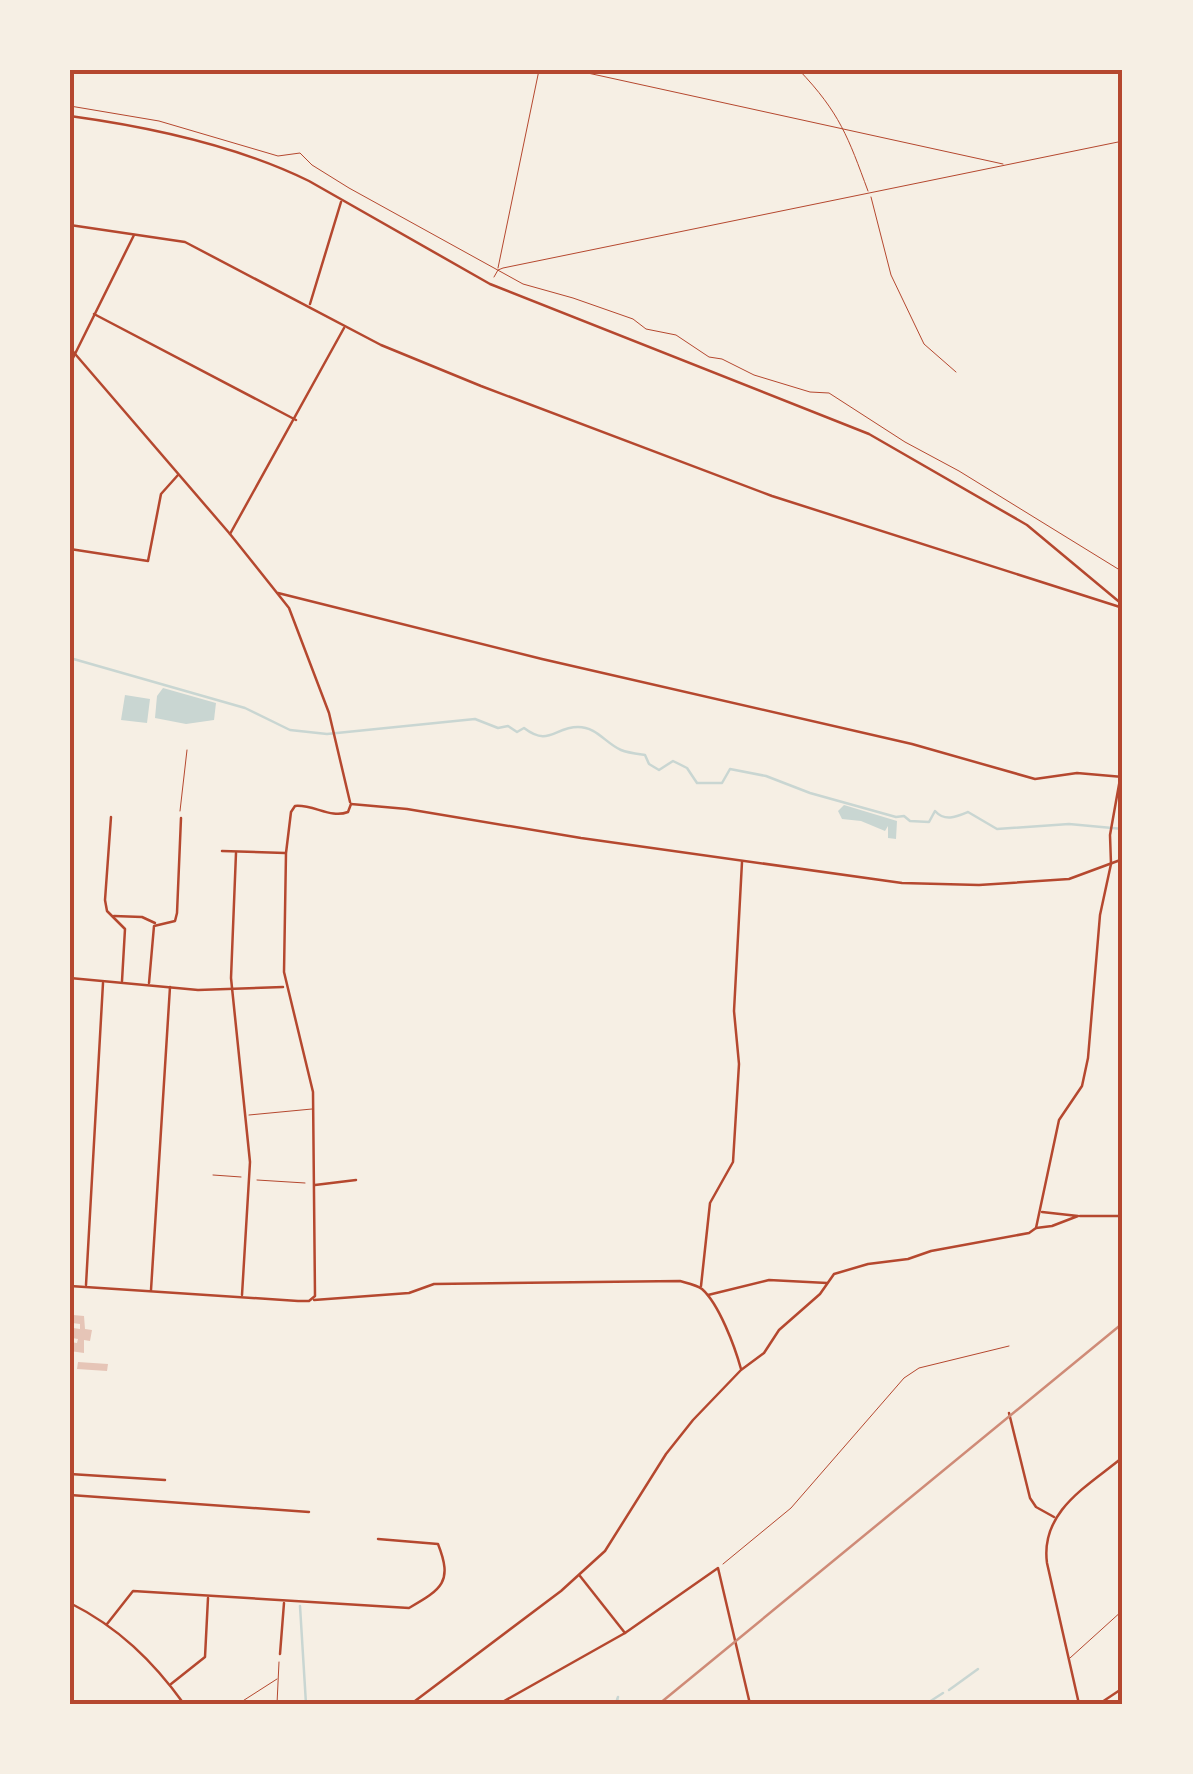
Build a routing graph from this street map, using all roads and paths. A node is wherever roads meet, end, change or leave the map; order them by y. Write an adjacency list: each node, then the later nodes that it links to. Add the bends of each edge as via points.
1 (539, 70): 13 (path)
2 (574, 70): 6 (path)
3 (799, 70): 6 (path)
4 (70, 106): 13 (path, via 159,121 278,156 300,153 348,188)
5 (70, 116): 10 (street, via 146,128 255,159)
6 (844, 128): 8 (path); 9 (path)
7 (1123, 141): 8 (path)
8 (1006, 164): 9 (path)
9 (870, 194): 13 (path); 21 (path, via 891,275 924,344)
10 (342, 199): 14 (street); 15 (street)
11 (70, 224): 12 (street)
12 (135, 234): 15 (street, via 185,242); 16 (street)
13 (498, 270): 14 (path); 26 (path, via 676,336 754,375 830,392)
14 (490, 284): 29 (street, via 869,434 1036,530)
15 (310, 305): 17 (street)
16 (94, 314): 19 (street); 22 (street)
17 (345, 327): 22 (street); 29 (street, via 772,496)
18 (70, 348): 19 (street)
19 (74, 353): 20 (street); 23 (street)
20 (70, 364)
21 (956, 372)
22 (296, 420): 24 (street)
23 (180, 474): 24 (street); 25 (street, via 161,494 148,561)
24 (230, 534): 27 (street)
25 (70, 549)
26 (1123, 572)
27 (278, 592): 28 (street); 30 (street)
28 (296, 598): 30 (street); 32 (street, via 1035,779 1077,773)
29 (1123, 606)
30 (289, 608): 33 (street, via 336,737)
31 (186, 750): 35 (path)
32 (1122, 778): 41 (street)
33 (351, 804): 38 (street, via 342,815 293,808); 40 (street)
34 (111, 817): 42 (street, via 105,900)
35 (181, 818): 43 (street, via 176,919)
36 (222, 851): 37 (street)
37 (236, 853): 38 (street); 50 (street)
38 (286, 853): 48 (street)
39 (1123, 859): 41 (street)
40 (742, 860): 41 (street, via 902,883 979,885 1069,879); 64 (street, via 733,1162 710,1203)
41 (1111, 864): 57 (street, via 1086,1068 1059,1120)
42 (113, 916): 43 (street); 46 (street, via 126,934)
43 (156, 924): 47 (street)
44 (70, 978): 45 (street)
45 (103, 982): 46 (street); 63 (street)
46 (122, 984): 47 (street)
47 (148, 986): 49 (street)
48 (285, 986): 50 (street); 51 (street)
49 (170, 987): 50 (street); 65 (street)
50 (232, 989): 52 (street)
51 (313, 1108): 52 (lane); 56 (street)
52 (246, 1115): 54 (street)
53 (213, 1175): 54 (path)
54 (250, 1177): 56 (path); 67 (street)
55 (356, 1180): 56 (street)
56 (314, 1184): 68 (street)
57 (1040, 1212): 58 (street); 60 (street)
58 (1078, 1216): 59 (street); 60 (street)
59 (1123, 1216)
60 (1036, 1228): 61 (street, via 841,1270)
61 (827, 1284): 66 (street, via 769,1280); 70 (street)
62 (70, 1286): 63 (street)
63 (86, 1286): 65 (street)
64 (701, 1287): 66 (street); 68 (street, via 680,1281 434,1284 409,1293)
65 (151, 1291): 67 (street)
66 (707, 1295): 70 (street)
67 (242, 1296): 68 (street)
68 (313, 1298)
69 (1009, 1346): 79 (path, via 919,1368 904,1378 791,1508)
70 (741, 1370): 80 (street, via 666,1454 605,1551)
71 (1009, 1413): 77 (street, via 1030,1498)
72 (1123, 1457): 77 (street)
73 (70, 1474): 74 (street)
74 (165, 1480)
75 (70, 1495): 76 (street)
76 (310, 1512)
77 (1054, 1517): 88 (street, via 1046,1558)
78 (378, 1539): 82 (street, via 438,1544 444,1581 409,1608)
79 (718, 1568): 86 (street); 97 (street)
80 (579, 1575): 86 (street); 95 (street)
81 (208, 1596): 82 (street); 85 (street, via 134,1591); 90 (street, via 205,1657)
82 (284, 1601): 87 (street)
83 (70, 1603): 85 (street)
84 (1123, 1610): 88 (lane)
85 (107, 1624): 90 (street)
86 (625, 1633): 96 (street)
87 (280, 1654): 89 (path)
88 (1069, 1659): 98 (street)
89 (278, 1678): 93 (path); 94 (path)
90 (170, 1685): 92 (street)
91 (1123, 1688): 99 (street)
92 (184, 1704)
93 (238, 1704)
94 (277, 1704)
95 (411, 1704)
96 (499, 1704)
97 (750, 1704)
98 (1079, 1704)
99 (1099, 1704)

